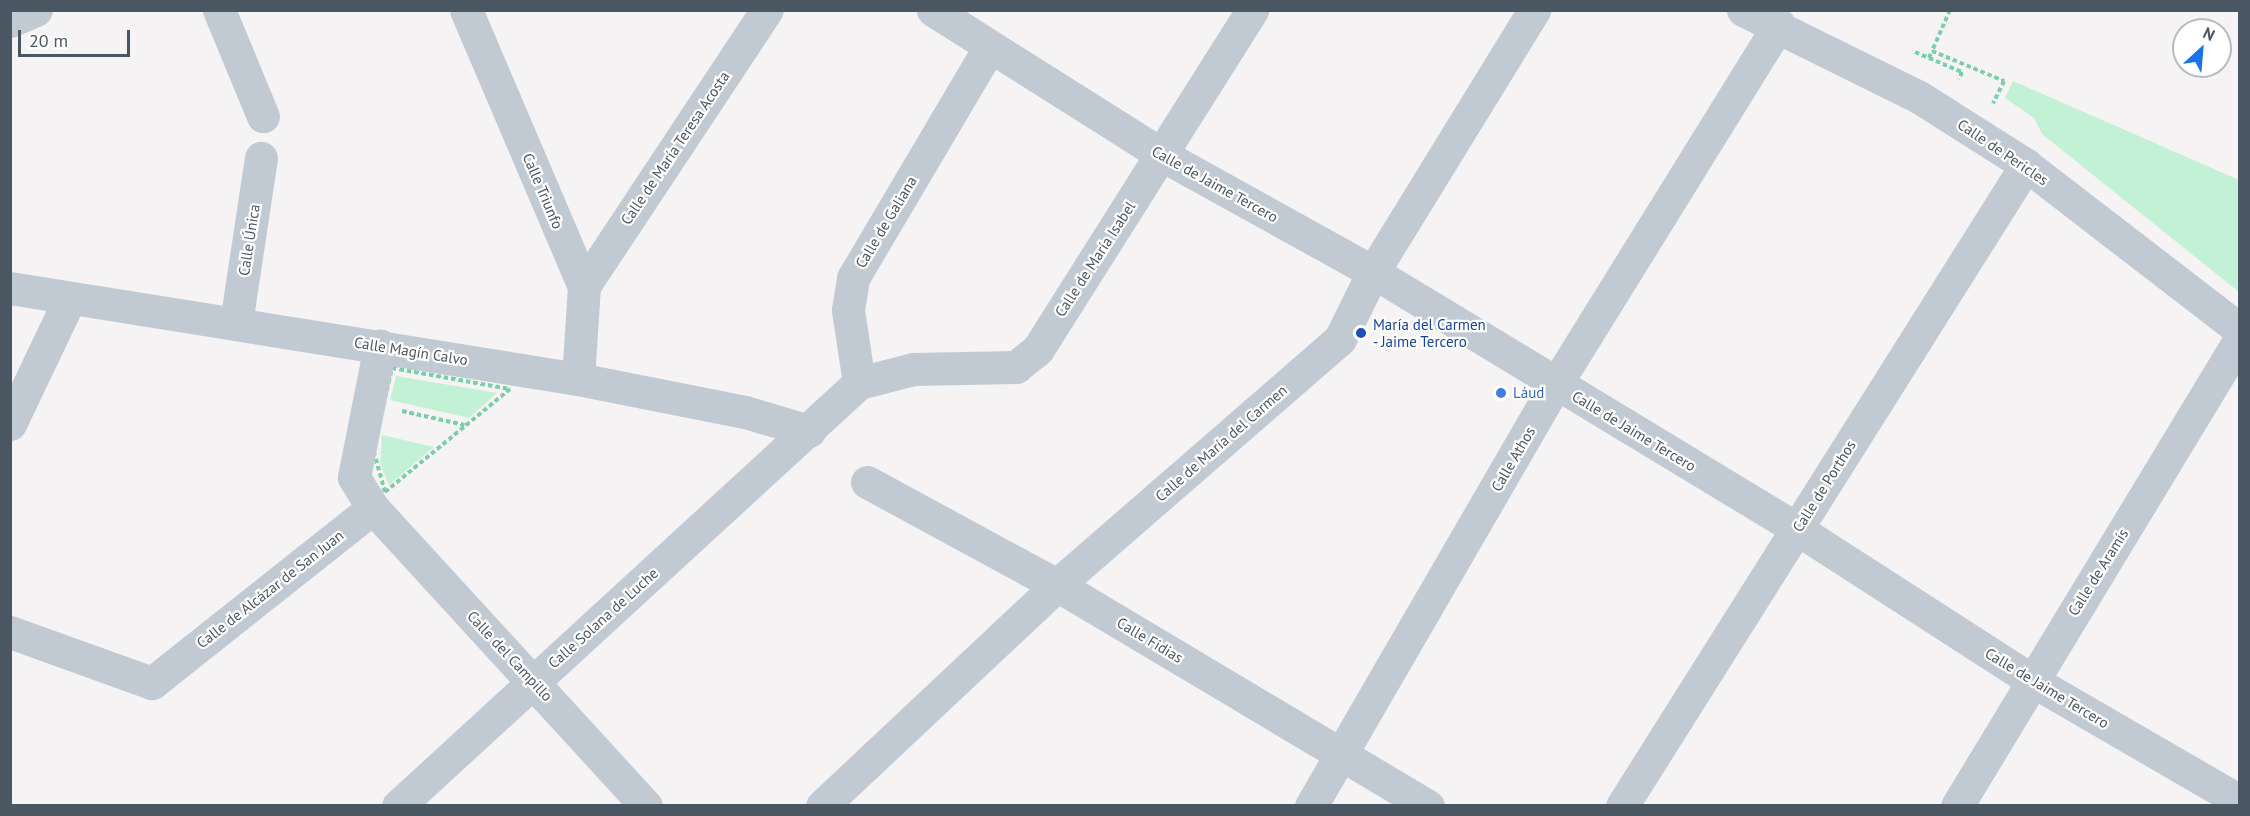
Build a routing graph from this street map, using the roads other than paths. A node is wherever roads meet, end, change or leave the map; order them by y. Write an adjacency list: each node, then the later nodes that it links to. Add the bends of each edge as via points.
1 (36, 10): 9 (street)
2 (219, 10): 12 (street)
3 (466, 10): 17 (street, Calle Triunfo)
4 (767, 10): 17 (street, Calle de María Teresa Acosta)
5 (933, 10): 11 (street, Calle de Jaime Tercero)
6 (1252, 10): 13 (street, Calle de María Isabel)
7 (1534, 10): 16 (street, Calle de María del Carmen)
8 (1743, 10): 10 (street, Calle de Pericles)
9 (10, 21)
10 (1779, 24): 15 (street, Calle de Pericles, via 1919,96); 26 (street, Calle Athos)
11 (990, 46): 13 (street, Calle de Jaime Tercero); 25 (street, Calle de Galiana, via 853,278 848,310)
12 (263, 116)
13 (1162, 155): 16 (street, Calle de Jaime Tercero); 25 (street, Calle de María Isabel, via 1038,349 1016,367 913,369)
14 (261, 158): 20 (street, Calle Única)
15 (2025, 165): 21 (street, Calle de Pericles); 31 (street, Calle de Porthos)
16 (1373, 272): 26 (street, Calle de Jaime Tercero); 32 (street, Calle de María del Carmen, via 1340,339)
17 (584, 286): 24 (street, Calle Triunfo)
18 (10, 288): 19 (street, Calle Magín Calvo)
19 (70, 298): 20 (street, Calle Magín Calvo); 27 (street)
20 (236, 323): 23 (street, Calle Magín Calvo)
21 (2240, 330)
22 (2240, 339): 34 (street, Calle de Aramís)
23 (380, 346): 24 (street, Calle Magín Calvo); 30 (street, via 375,405 354,477)
24 (578, 379): 28 (street, Calle Magín Calvo, via 745,412)
25 (859, 383): 28 (street)
26 (1556, 384): 31 (street, Calle de Jaime Tercero); 36 (street, Calle Athos)
27 (10, 424)
28 (809, 431): 35 (street, Calle Solana de Luche)
29 (867, 482): 32 (street, Calle Fidias)
30 (373, 508): 33 (street, Calle de Alcázar de San Juan, via 152,683); 35 (street, Calle del Campillo)
31 (1797, 529): 34 (street, Calle de Jaime Tercero); 43 (street, Calle de Porthos)
32 (1057, 585): 36 (street, Calle Fidias); 40 (street, Calle de María del Carmen)
33 (10, 632)
34 (2031, 680): 37 (street, Calle de Jaime Tercero); 44 (street, Calle de Aramís)
35 (533, 681): 38 (street, Calle Solana de Luche); 39 (street, Calle del Campillo)
36 (1343, 755): 41 (street, Calle Athos); 42 (street, Calle Fidias)
37 (2240, 801)
38 (398, 806)
39 (645, 806)
40 (822, 806)
41 (1311, 806)
42 (1428, 806)
43 (1622, 806)
44 (1957, 806)

